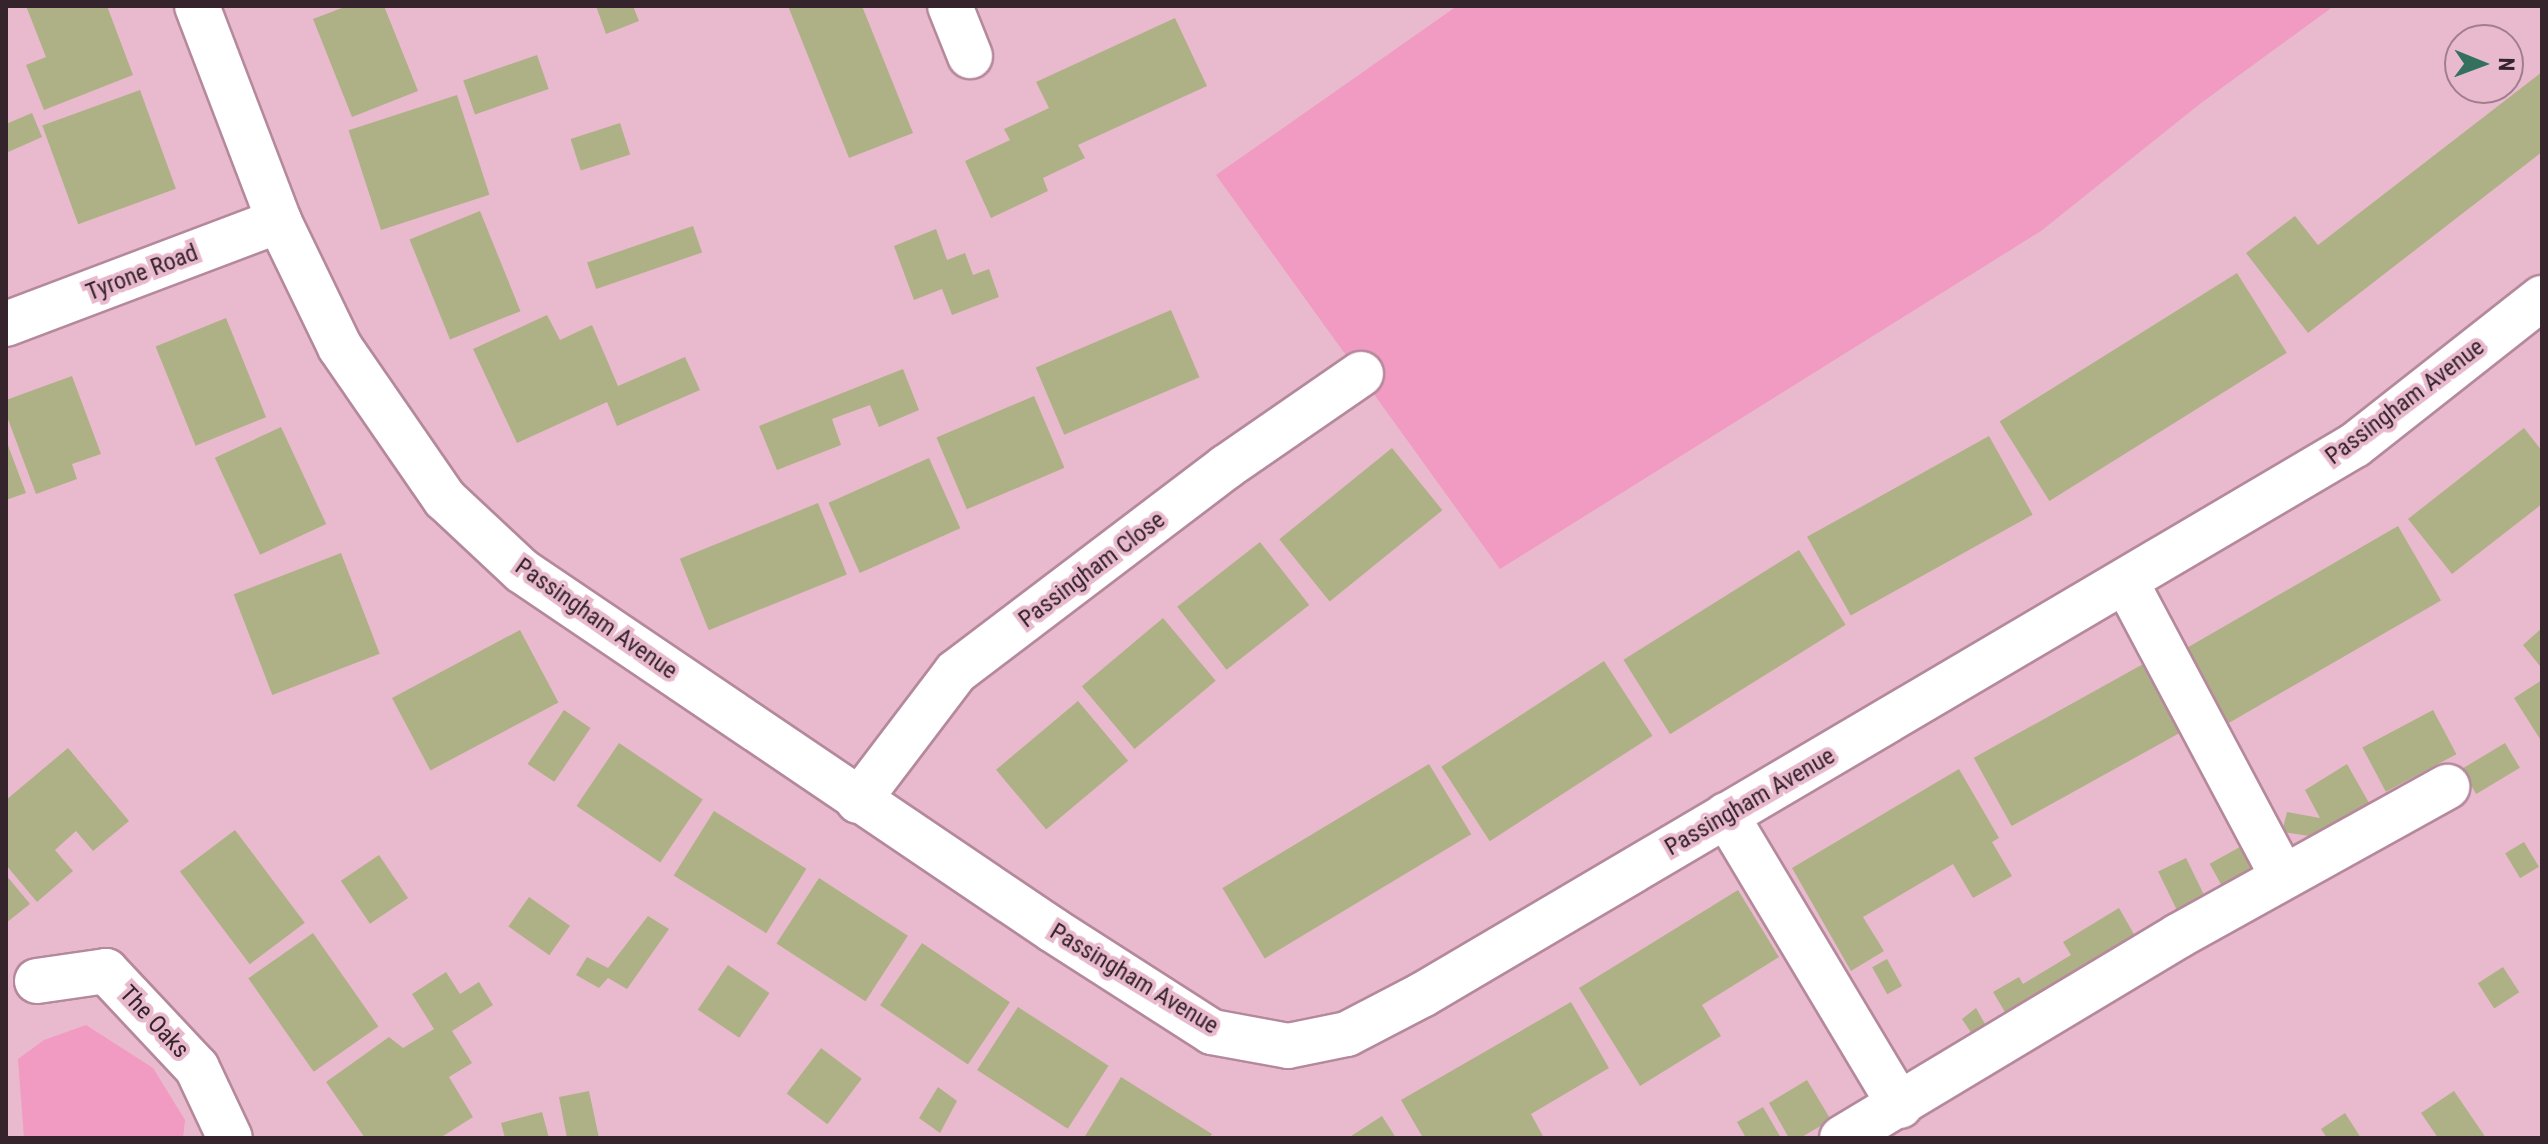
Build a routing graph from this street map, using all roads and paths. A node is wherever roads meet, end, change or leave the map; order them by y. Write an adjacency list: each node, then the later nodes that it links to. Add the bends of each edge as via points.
1 (197, 6): 4 (street, Passingham Avenue)
2 (950, 6): 3 (street)
3 (970, 56)
4 (279, 221): 6 (street, Tyrone Road); 10 (street, Passingham Avenue, via 340,347 445,499 522,571)
5 (2542, 298): 8 (street, Passingham Avenue, via 2355,445)
6 (6, 324)
7 (1361, 374): 10 (street, Passingham Close, via 1226,467 956,672)
8 (2126, 582): 11 (street, Passingham Avenue); 12 (street)
9 (2447, 787): 12 (street)
10 (858, 801): 11 (street, Passingham Avenue, via 1212,1032 1288,1046 1347,1034 1422,995)
11 (1726, 815): 14 (street)
12 (2283, 877): 14 (street)
13 (37, 981): 15 (street, The Oaks, via 106,971 197,1068)
14 (1900, 1106): 16 (street)
15 (230, 1138)
16 (1842, 1138)

